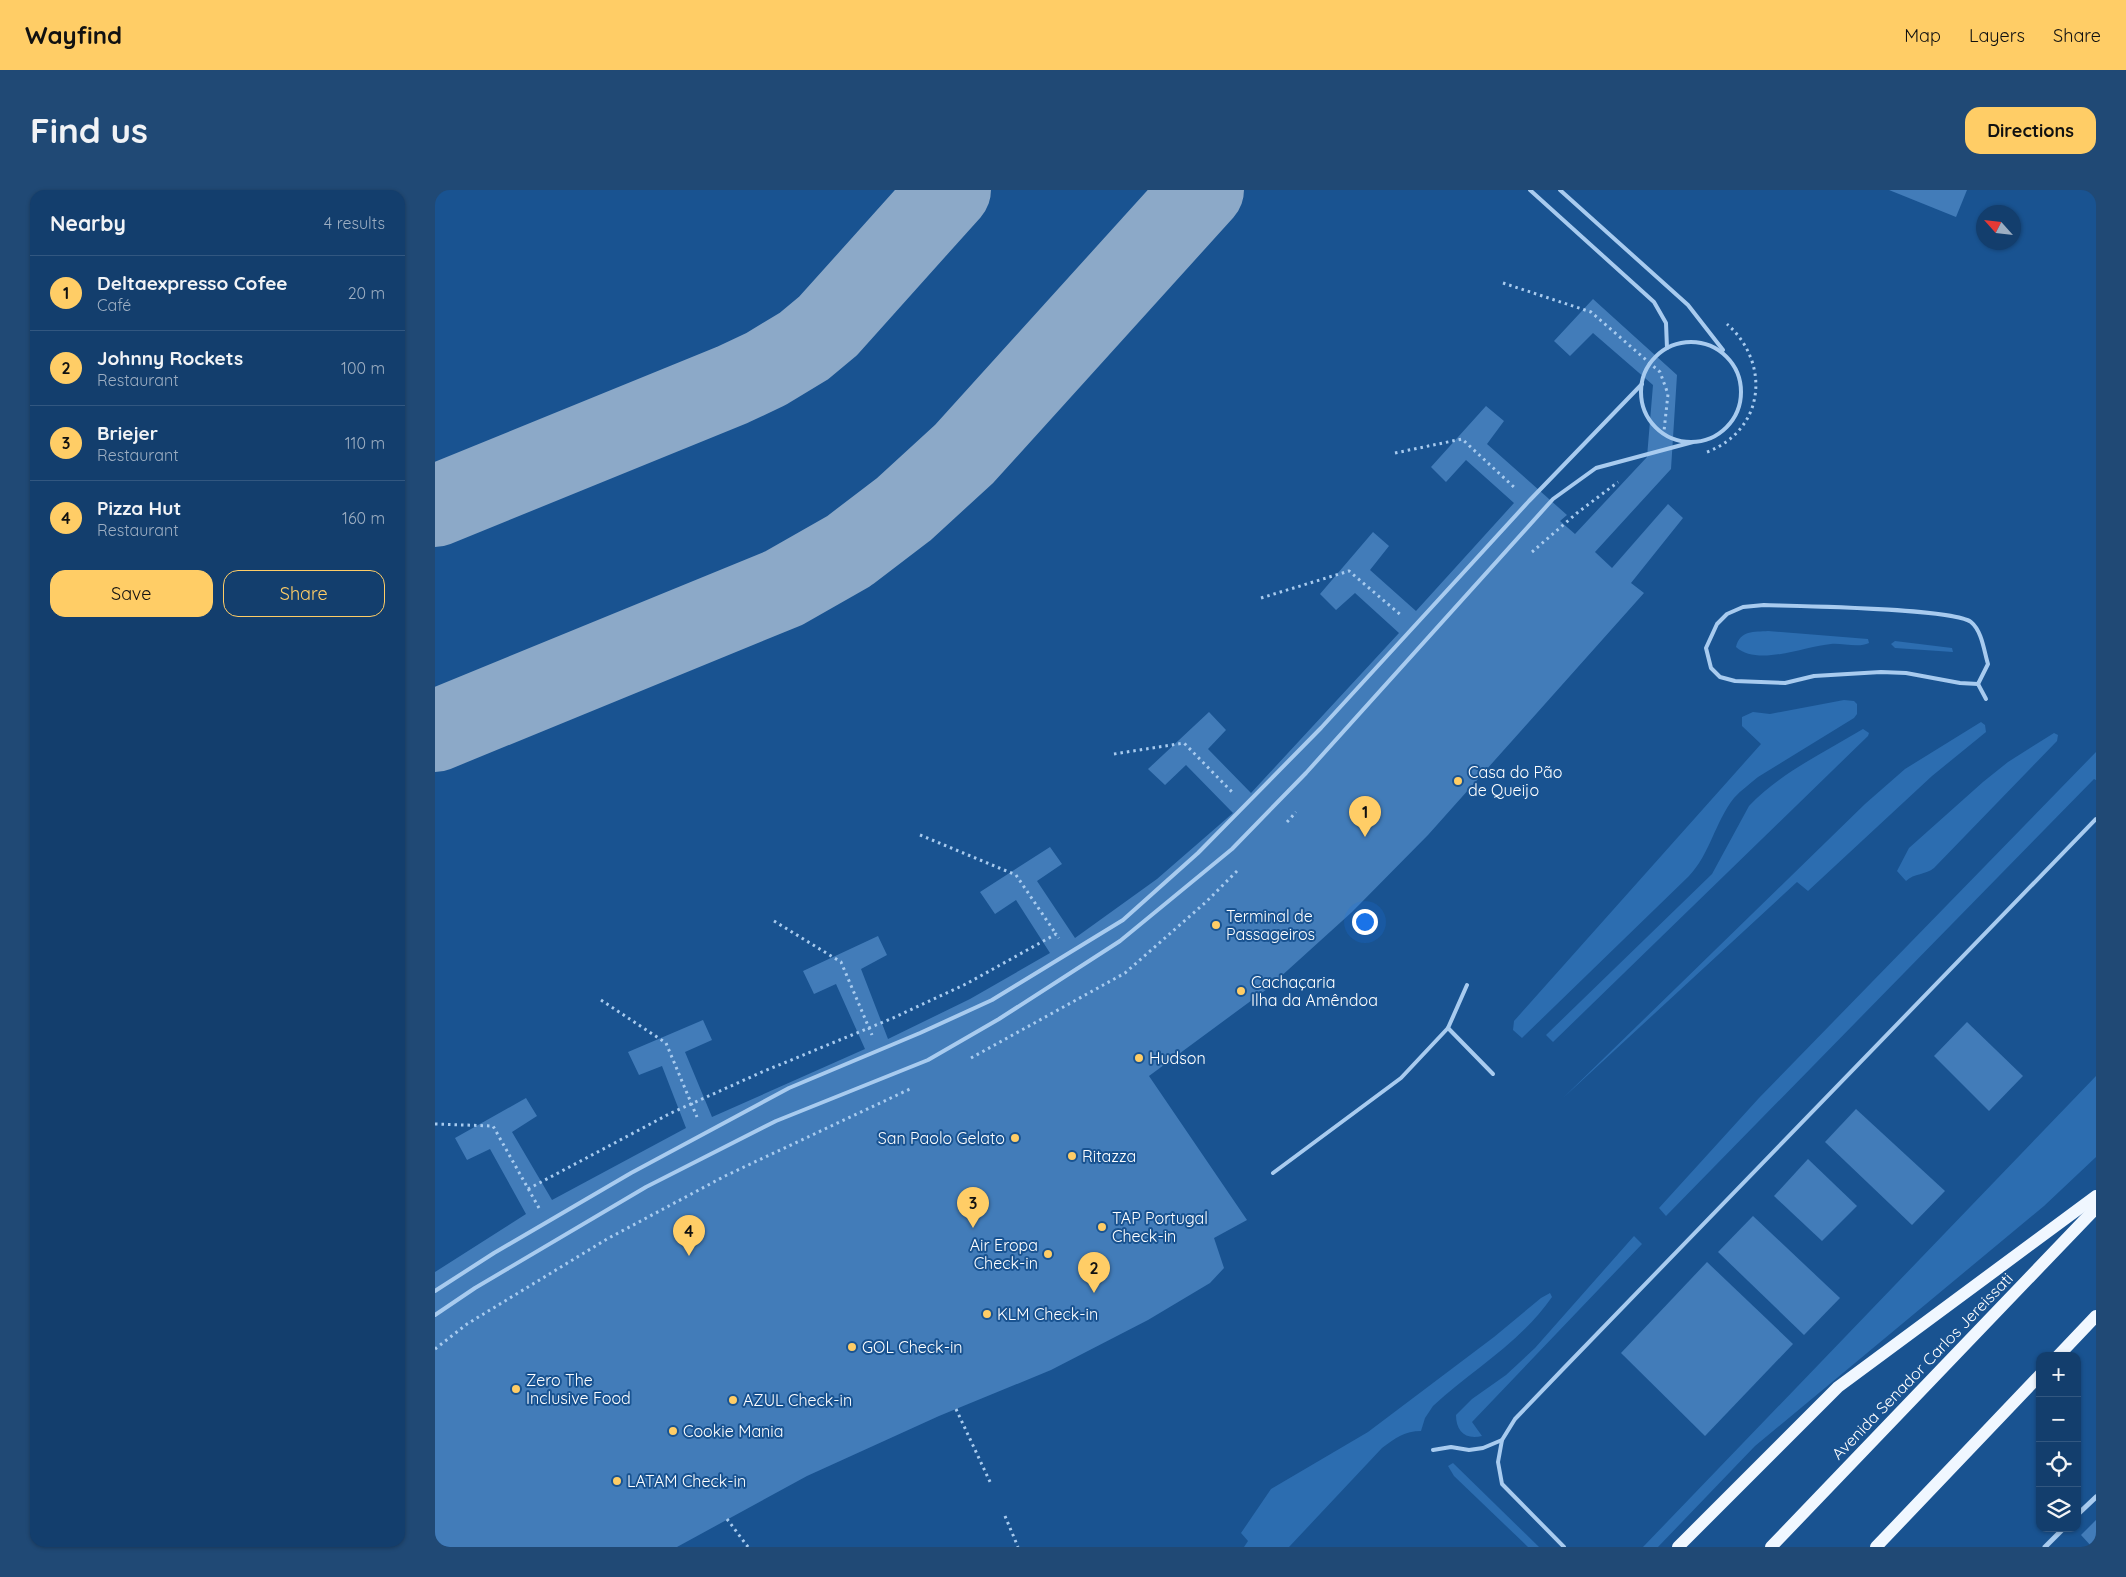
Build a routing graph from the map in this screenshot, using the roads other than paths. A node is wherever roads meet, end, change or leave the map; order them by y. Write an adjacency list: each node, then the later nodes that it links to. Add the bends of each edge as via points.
1 (1529, 190): 3 (lane, via 1654,302 1666,323)
2 (1559, 190): 4 (lane, via 1688,305)
3 (1667, 348): 4 (lane, via 1697,341); 5 (lane, via 1650,363)
4 (1725, 354): 6 (lane, via 1740,379 1742,394 1739,408 1732,422 1721,432)
5 (1642, 384): 6 (lane, via 1641,400 1652,423 1677,441); 16 (lane, via 1529,501 1321,728 1198,853 1123,920 992,1000 789,1088 547,1222)
6 (1693, 442): 17 (lane, via 1596,468 1553,498 1306,773 1233,848 1135,928 1079,968 999,1020 928,1060 776,1121 646,1187)
7 (1978, 684): 7 (lane, via 1881,672 1814,676 1785,683 1735,681 1720,677 1711,668 1706,648 1717,624 1727,614 1743,607 1861,608 1937,614 1969,621 1977,628 1988,664); 8 (lane)
8 (1986, 699)
9 (2096, 819): 21 (lane, via 1576,1355 1515,1419)
10 (1467, 985): 11 (lane)
11 (1448, 1028): 12 (lane); 13 (lane, via 1401,1078)
12 (1493, 1074)
13 (1273, 1173)
14 (2096, 1196): 27 (main road, via 1838,1387)
15 (2096, 1208): 28 (main road, Avenida Senador Carlos Jereissati)
16 (435, 1291)
17 (435, 1315)
18 (2096, 1316): 19 (main road)
19 (2062, 1352)
20 (2036, 1379): 29 (main road)
21 (1502, 1440): 22 (lane, via 1483,1448); 26 (lane, via 1499,1462 1502,1484)
22 (1433, 1450)
23 (2096, 1497): 24 (street)
24 (2081, 1511)
25 (2060, 1532): 30 (street)
26 (1564, 1547)
27 (1678, 1547)
28 (1771, 1547)
29 (1876, 1547)
30 (2045, 1547)

